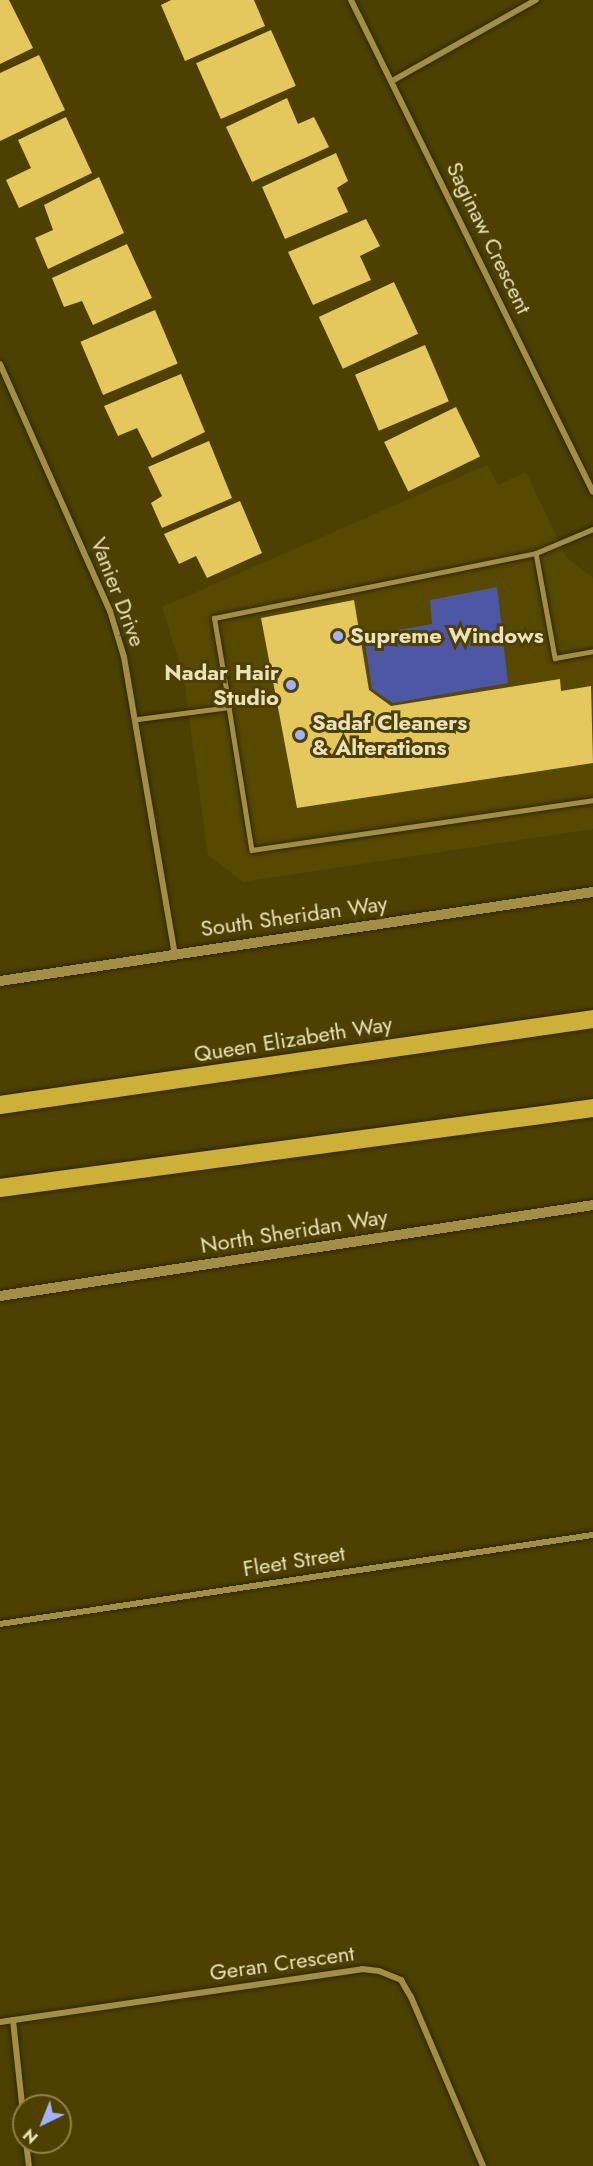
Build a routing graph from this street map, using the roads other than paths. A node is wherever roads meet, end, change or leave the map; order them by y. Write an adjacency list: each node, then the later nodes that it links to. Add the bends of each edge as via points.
1 (351, 0): 3 (street, Saginaw Crescent)
2 (536, 0): 3 (street)
3 (392, 81): 5 (street, Saginaw Crescent)
4 (0, 364): 10 (street, Vanier Drive, via 110,611)
5 (593, 492)
6 (593, 529): 7 (lane)
7 (536, 553): 8 (lane, via 555,658); 9 (lane, via 214,618)
8 (593, 651)
9 (229, 707): 10 (lane); 11 (lane, via 252,850)
10 (138, 719): 13 (street, Vanier Drive)
11 (593, 800)
12 (593, 892): 13 (street, South Sheridan Way)
13 (175, 954): 14 (street, South Sheridan Way)
14 (0, 981)
15 (593, 1019): 16 (highway, Queen Elizabeth Way)
16 (0, 1105)
17 (593, 1108): 18 (highway)
18 (0, 1188)
19 (593, 1205): 20 (street, North Sheridan Way)
20 (0, 1296)
21 (593, 1534): 22 (street, Fleet Street)
22 (0, 1624)
23 (13, 2020): 24 (street, Geran Crescent); 25 (street); 26 (street, Geran Crescent, via 362,1968 379,1971 401,1980 411,1997)
24 (0, 2022)
25 (21, 2094)
26 (483, 2166)

